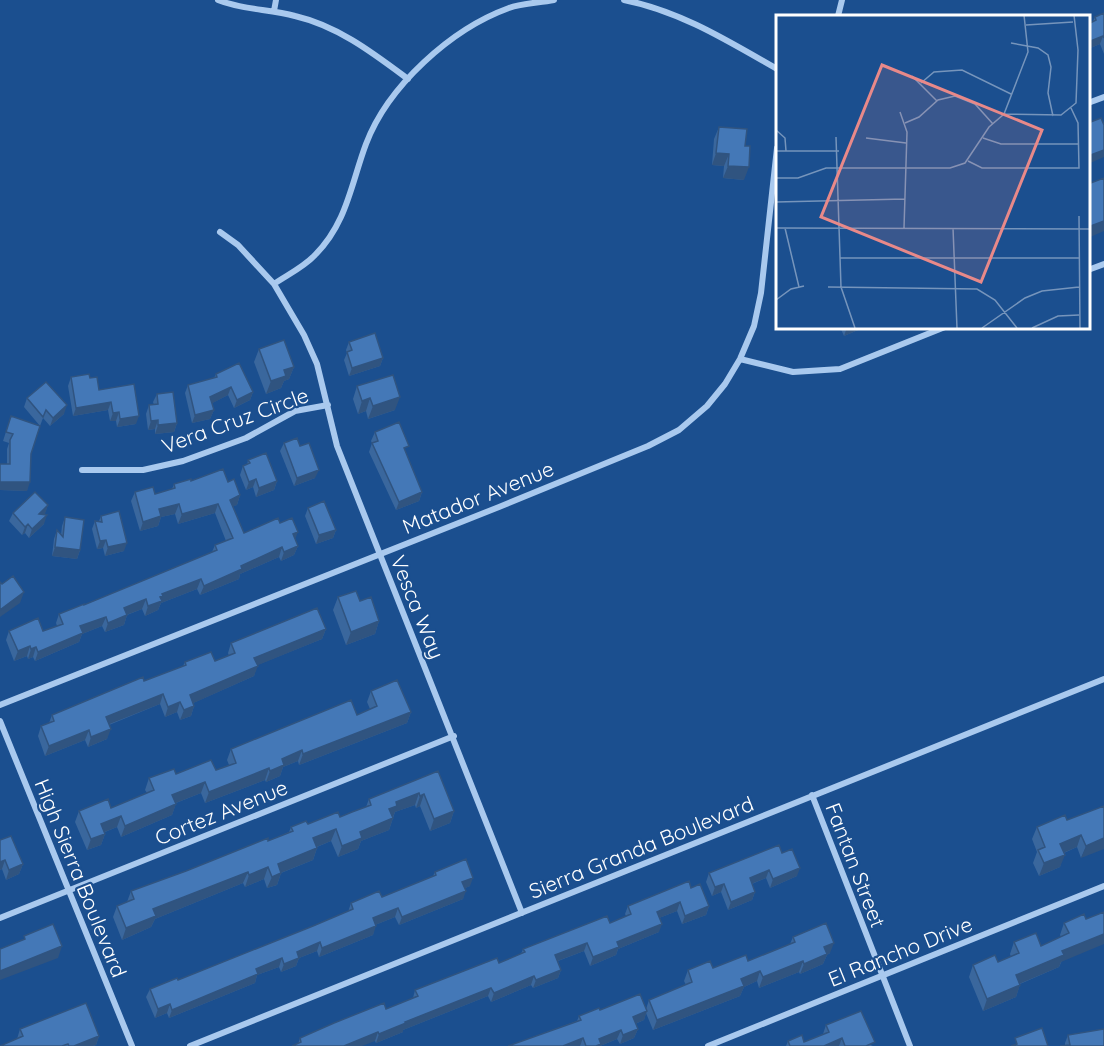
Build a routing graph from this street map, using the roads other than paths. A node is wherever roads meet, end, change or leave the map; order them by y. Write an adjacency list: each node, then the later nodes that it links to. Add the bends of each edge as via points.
1 (218, 0): 6 (street)
2 (276, 0): 6 (street)
3 (554, 0): 9 (street, via 509,8 458,33)
4 (624, 0): 8 (street, via 694,23)
5 (842, 0): 7 (street)
6 (274, 11): 9 (street, via 336,31)
7 (838, 15)
8 (776, 68)
9 (408, 79): 17 (street, via 384,108 366,143 341,221 315,256)
10 (1104, 97): 11 (street)
11 (1089, 103)
12 (776, 162): 13 (street, Matador Avenue)
13 (774, 190): 19 (street, Matador Avenue, via 761,293 754,326)
14 (220, 232): 17 (street, Vesca Way, via 238,245)
15 (1104, 264): 16 (street)
16 (1089, 270)
17 (274, 284): 20 (street, Vesca Way, via 317,364)
18 (942, 328): 19 (street, via 840,369 793,372)
19 (740, 359): 22 (street, Matador Avenue, via 707,406 680,430)
20 (328, 405): 21 (street, Vera Cruz Circle, via 295,411 246,438 183,461 143,470); 22 (street, Vesca Way, via 337,446)
21 (82, 470)
22 (379, 555): 24 (street, Matador Avenue); 26 (street, Vesca Way)
23 (1104, 679): 27 (street, Sierra Granda Boulevard)
24 (0, 705)
25 (0, 721): 29 (street, High Sierra Boulevard)
26 (453, 736): 29 (street, Cortez Avenue); 30 (street, Vesca Way)
27 (812, 795): 30 (street, Sierra Granda Boulevard); 32 (street, Fantan Street)
28 (1104, 886): 32 (street, El Rancho Drive)
29 (68, 891): 31 (street, Cortez Avenue); 33 (street, High Sierra Boulevard)
30 (522, 913): 34 (street, Sierra Granda Boulevard)
31 (0, 918)
32 (882, 976): 35 (street, El Rancho Drive); 36 (street, Fantan Street)
33 (132, 1046)
34 (190, 1046)
35 (708, 1046)
36 (910, 1046)

